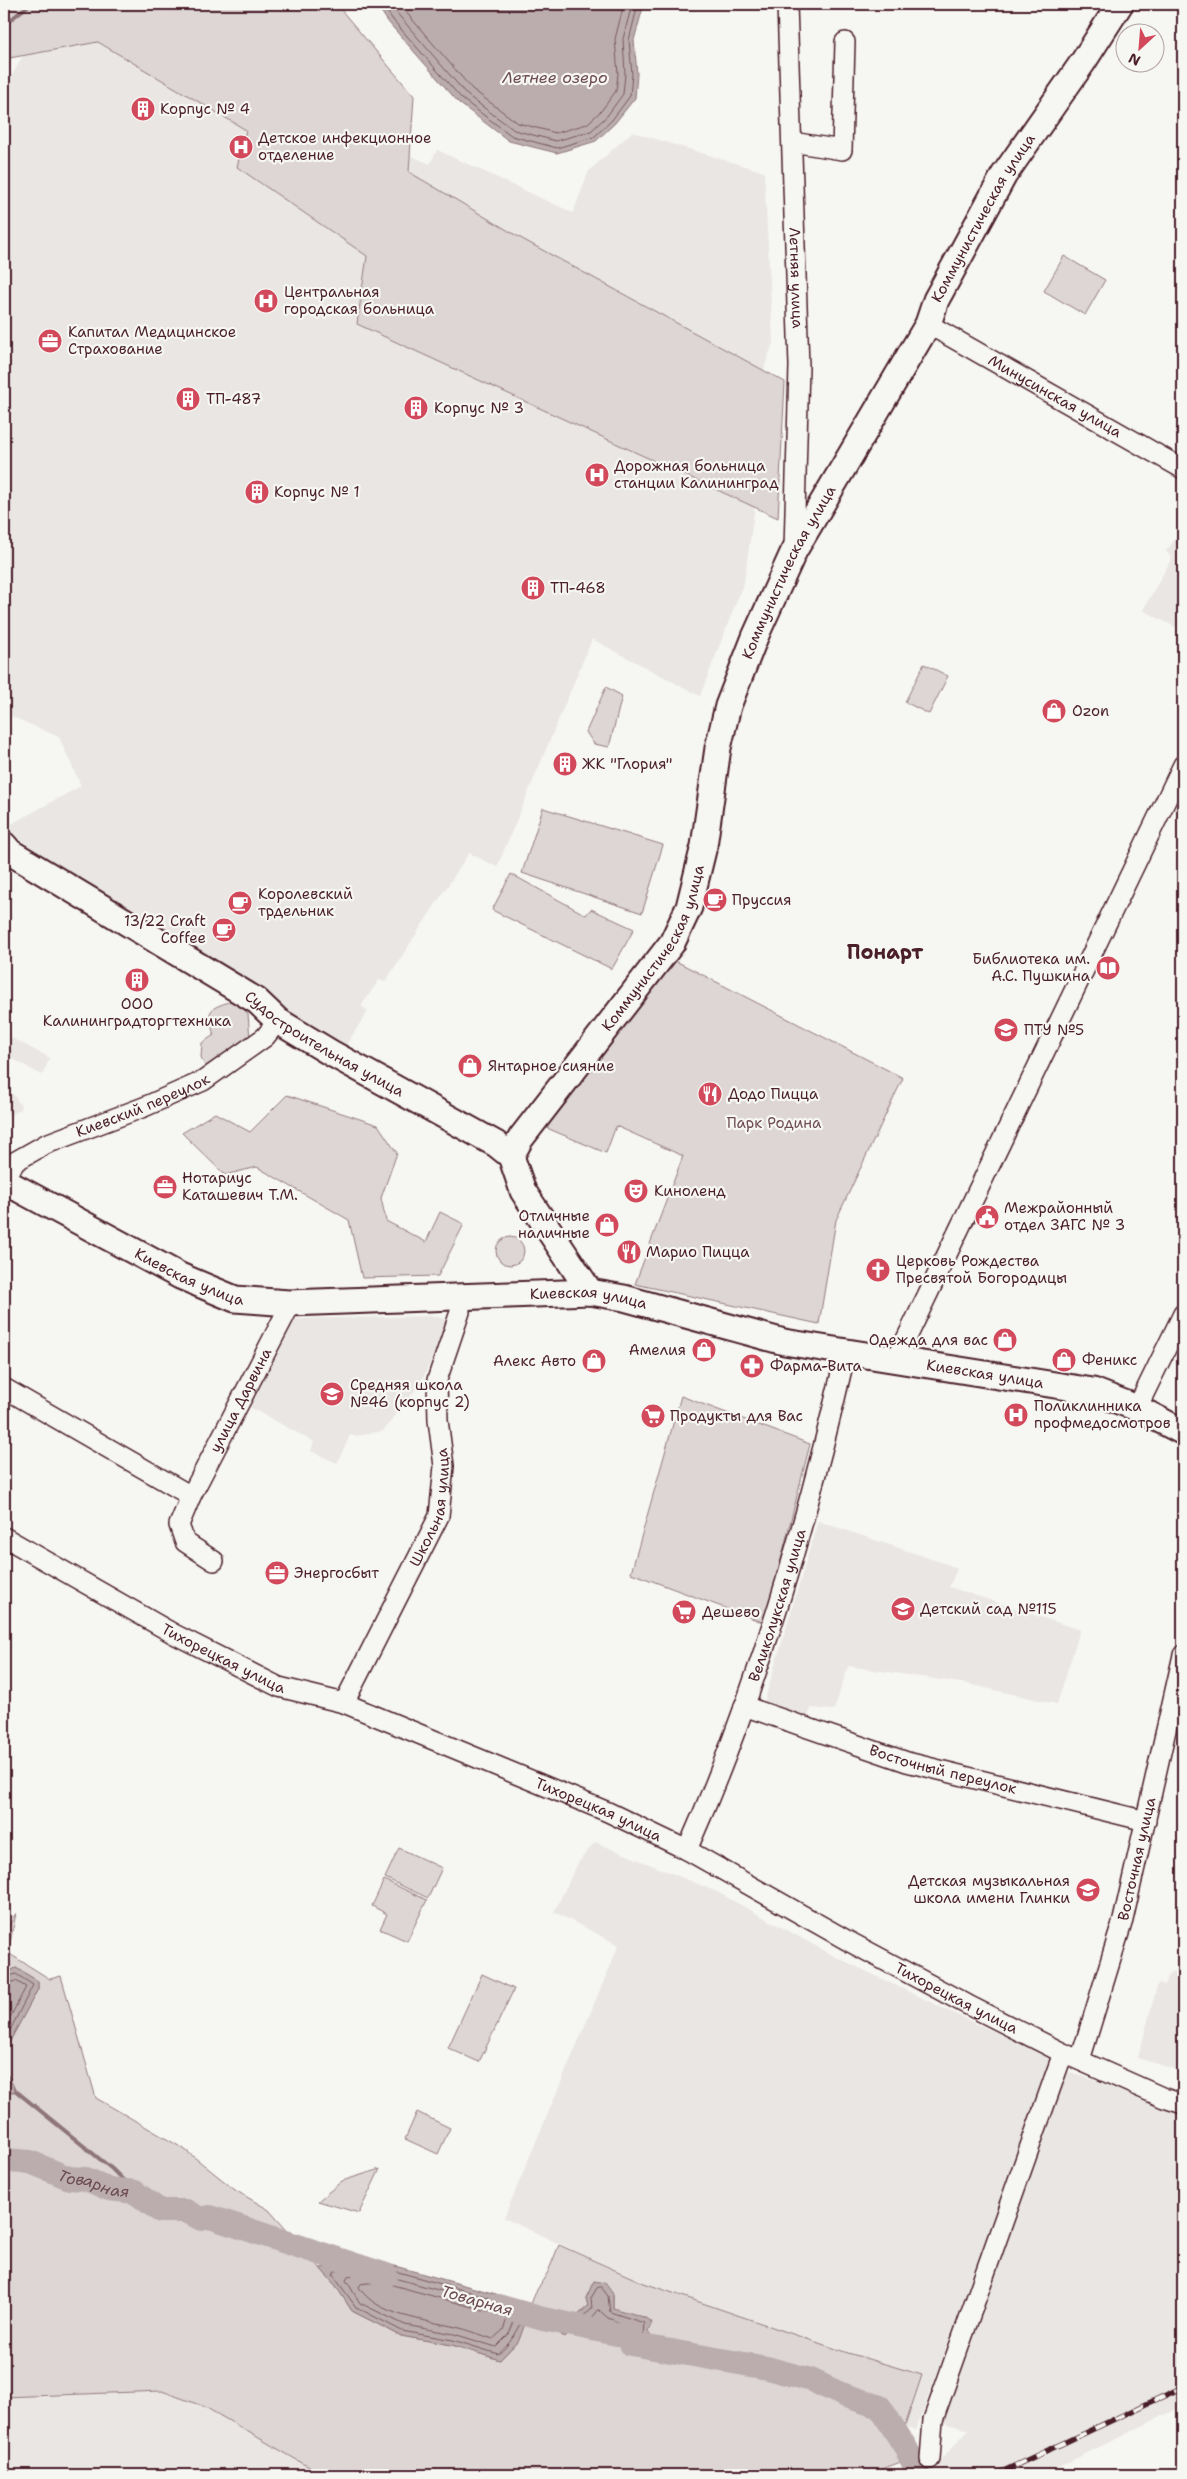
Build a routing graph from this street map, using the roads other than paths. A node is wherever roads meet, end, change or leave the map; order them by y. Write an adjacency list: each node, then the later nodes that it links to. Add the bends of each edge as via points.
1 (787, 4): 4 (street, Летняя улица)
2 (1120, 4): 5 (main road, Коммунистическая улица, via 1004,175 936,300)
3 (845, 42): 4 (street, via 842,150)
4 (792, 142): 7 (street, Летняя улица, via 799,366)
5 (928, 324): 6 (street, Минусинская улица); 7 (main road, Коммунистическая улица)
6 (1183, 469)
7 (794, 551): 11 (main road, Коммунистическая улица, via 728,706 718,748 704,846 689,906 672,943 521,1138)
8 (1183, 765): 18 (street)
9 (4, 845): 10 (main road, Судостроительная улица, via 10,852 257,1002)
10 (278, 1021): 11 (main road, Судостроительная улица, via 496,1144); 12 (street, Киевский переулок, via 265,1037 203,1081 46,1144 16,1161)
11 (511, 1156): 13 (main road, via 523,1190)
12 (4, 1180): 15 (main road, Киевская улица, via 180,1276 221,1294 247,1301)
13 (590, 1292): 14 (main road, Киевская улица); 17 (main road, Киевская улица, via 784,1342)
14 (460, 1297): 15 (main road, Киевская улица); 26 (street, Школьная улица, via 460,1312 436,1380 444,1466 439,1516)
15 (289, 1303): 22 (street, улица Дарвина)
16 (1183, 1314): 20 (street)
17 (846, 1352): 18 (main road, Киевская улица); 27 (street, Великолукская улица, via 805,1513 764,1653)
18 (896, 1360): 20 (main road, Киевская улица, via 1093,1391)
19 (4, 1388): 22 (street)
20 (1137, 1408): 21 (main road, Киевская улица)
21 (1183, 1432)
22 (191, 1496): 24 (street, улица Дарвина, via 180,1525 185,1542)
23 (4, 1537): 26 (street, Тихорецкая улица, via 244,1670 279,1687)
24 (214, 1561)
25 (1183, 1655): 28 (street, Восточная улица)
26 (344, 1703): 29 (street, Тихорецкая улица, via 558,1790)
27 (744, 1706): 28 (street, Восточный переулок, via 907,1762); 29 (street, Великолукская улица)
28 (1146, 1821): 31 (street, Восточная улица, via 1123,1920)
29 (687, 1850): 30 (street, Тихорецкая улица, via 850,1942)
30 (1063, 2053): 31 (street, Тихорецкая улица); 33 (street, via 933,2420)
31 (1080, 2060): 32 (street, Тихорецкая улица)
32 (1183, 2104)
33 (930, 2459)

